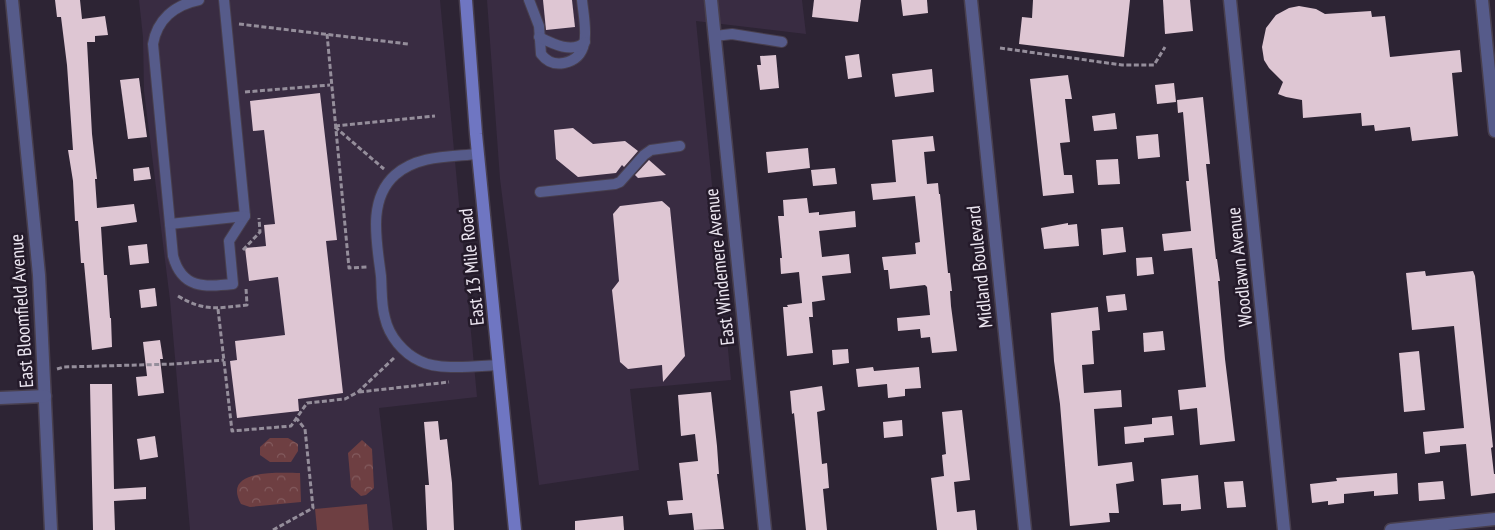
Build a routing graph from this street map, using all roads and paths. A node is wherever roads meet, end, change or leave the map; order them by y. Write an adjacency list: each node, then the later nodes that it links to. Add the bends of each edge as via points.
1 (12, 0): 39 (street, East Bloomfield Avenue, via 36,237)
2 (198, 0): 30 (lane, via 179,6 163,18 154,35)
3 (224, 0): 29 (lane)
4 (466, 0): 26 (main road, East 13 Mile Road)
5 (529, 0): 14 (lane, via 539,26)
6 (582, 0): 15 (lane)
7 (712, 0): 13 (street, East Windemere Avenue)
8 (971, 0): 47 (street, Midland Boulevard)
9 (1230, 0): 48 (street, Woodlawn Avenue)
10 (1482, 0): 24 (street)
11 (239, 24): 12 (path)
12 (327, 34): 17 (path); 20 (path)
13 (715, 36): 16 (lane, via 732,34); 46 (street, East Windemere Avenue)
14 (539, 37): 15 (lane, via 573,48); 15 (lane, via 541,54 552,64 578,58)
15 (585, 42)
16 (782, 42)
17 (408, 44)
18 (1166, 47): 19 (path, via 1154,65 1122,64)
19 (1000, 48)
20 (330, 85): 21 (path); 23 (path)
21 (245, 92)
22 (435, 116): 23 (path)
23 (335, 126): 27 (path); 31 (path, via 349,268)
24 (1495, 131)
25 (680, 146): 28 (lane, via 651,150 615,184)
26 (478, 154): 35 (main road, East 13 Mile Road); 35 (lane, via 425,159 408,164 393,176 384,190 376,222 384,309 394,338 421,362 437,366)
27 (384, 169)
28 (540, 192)
29 (245, 216): 30 (lane); 30 (lane, via 229,241 233,284 215,286 197,285 182,275 173,256)
30 (170, 224)
31 (368, 267)
32 (178, 296): 34 (path, via 199,307 218,308)
33 (395, 357): 38 (path)
34 (224, 360): 36 (path); 41 (path, via 232,431 291,426)
35 (499, 365): 45 (main road, East 13 Mile Road)
36 (54, 370)
37 (450, 382): 38 (path)
38 (358, 392): 41 (path, via 345,400 307,403)
39 (45, 396): 40 (street); 43 (street, East Bloomfield Avenue)
40 (0, 398)
41 (297, 419): 44 (path, via 305,429 313,508)
42 (1495, 520): 49 (street)
43 (51, 530)
44 (273, 530)
45 (515, 530)
46 (765, 530)
47 (1025, 530)
48 (1284, 530)
49 (1391, 530)

